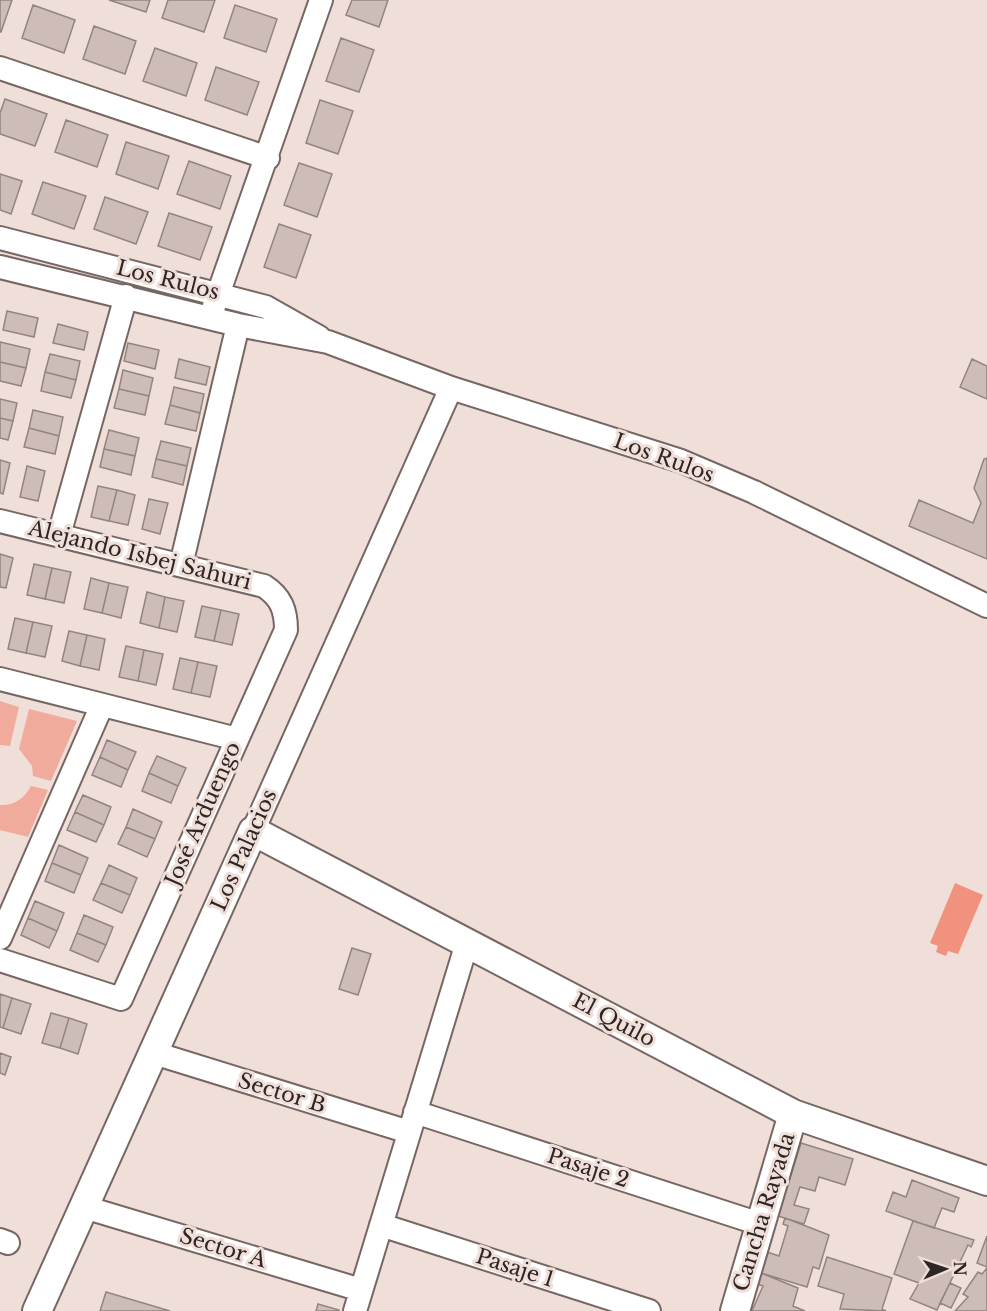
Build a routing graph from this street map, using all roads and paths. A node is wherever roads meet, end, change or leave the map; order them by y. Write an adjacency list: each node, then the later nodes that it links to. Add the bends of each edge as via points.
1 (314, 2): 3 (street)
2 (0, 68): 3 (street)
3 (268, 158): 6 (street)
4 (0, 238): 6 (street, Los Rulos)
5 (0, 267): 7 (street, Los Rulos)
6 (218, 292): 8 (street); 10 (street, Los Rulos, via 266,307)
7 (126, 296): 8 (street, Los Rulos); 13 (street)
8 (211, 316): 9 (street, Los Rulos)
9 (238, 325): 10 (street, Los Rulos); 14 (street)
10 (328, 342): 11 (street, Los Rulos)
11 (451, 388): 15 (street, Los Rulos, via 681,461 754,492); 20 (street, Los Palacios)
12 (0, 521): 13 (street, Alejando Isbej Sahuri)
13 (59, 535): 14 (street, Alejando Isbej Sahuri)
14 (182, 565): 16 (street, Alejando Isbej Sahuri, via 274,592 286,615)
15 (987, 606)
16 (286, 630): 19 (street, José Arduengo)
17 (0, 679): 18 (street)
18 (102, 705): 19 (street); 21 (street)
19 (237, 739): 23 (street, José Arduengo, via 120,999)
20 (253, 831): 22 (street, El Quilo); 24 (street, Los Palacios)
21 (0, 938)
22 (467, 943): 25 (street, El Quilo); 26 (street)
23 (0, 960)
24 (154, 1053): 26 (street, Sector B); 28 (street, Los Palacios)
25 (794, 1114): 27 (street, El Quilo); 29 (street, Cancha Rayada)
26 (412, 1122): 29 (street, Pasaje 2); 30 (street)
27 (987, 1181)
28 (84, 1207): 31 (street, Sector A); 32 (street, Los Palacios)
29 (760, 1224): 34 (street, Cancha Rayada)
30 (381, 1225): 31 (street); 33 (street, Pasaje 1)
31 (358, 1300)
32 (37, 1311)
33 (649, 1311)
34 (735, 1311)

